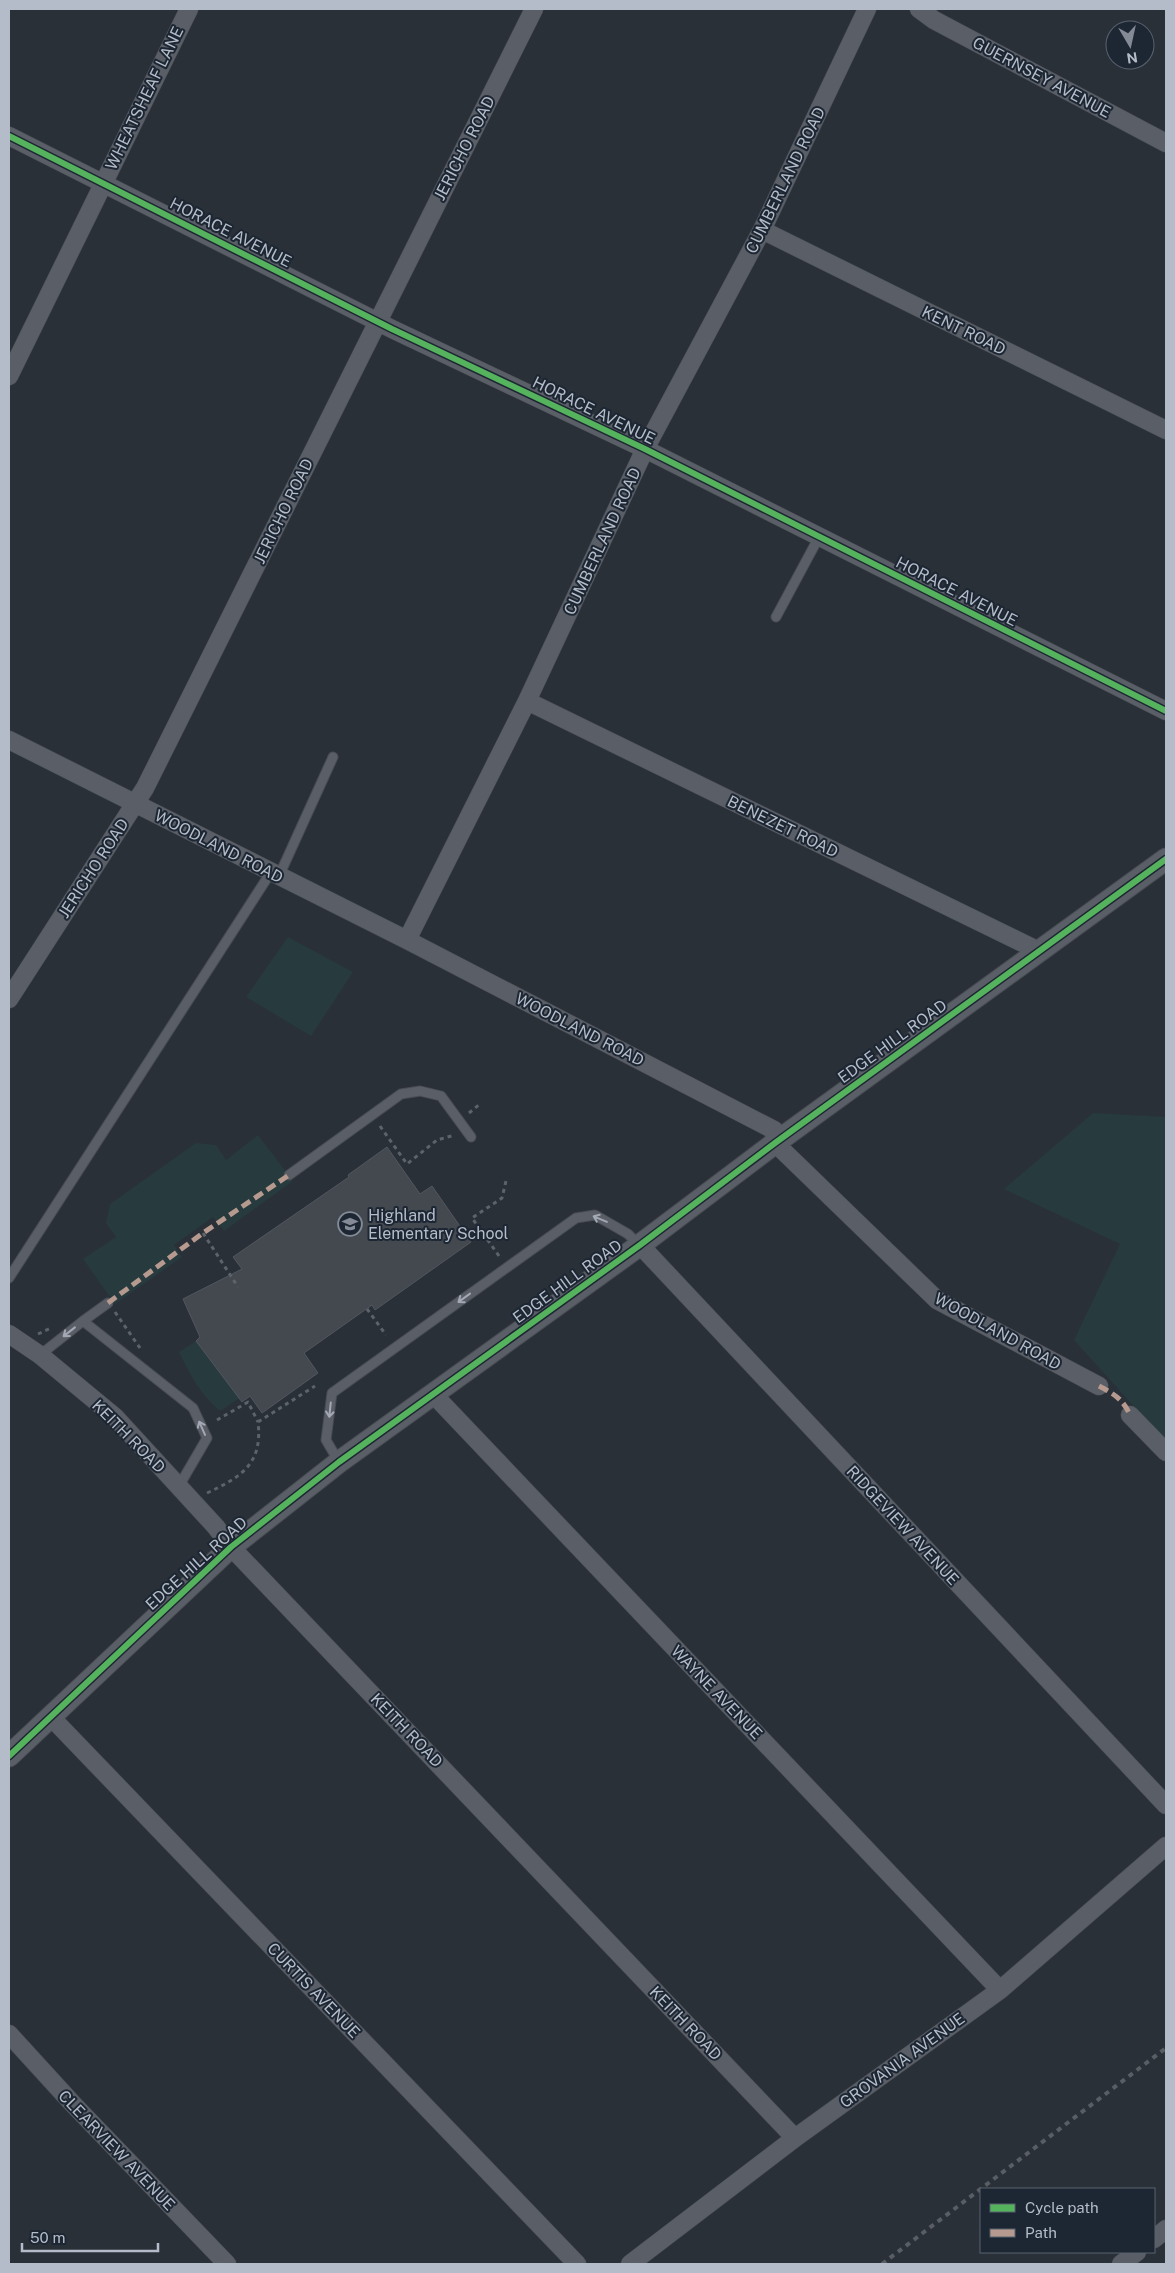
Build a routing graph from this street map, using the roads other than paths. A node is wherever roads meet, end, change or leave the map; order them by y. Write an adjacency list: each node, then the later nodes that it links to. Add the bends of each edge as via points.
1 (189, 9): 7 (street, WHEATSHEAF LANE)
2 (534, 9): 9 (street, JERICHO ROAD)
3 (867, 9): 8 (street, CUMBERLAND ROAD)
4 (919, 9): 6 (street, GUERNSEY AVENUE, via 934,20)
5 (9, 136): 7 (street, HORACE AVENUE)
6 (1166, 142)
7 (103, 182): 9 (street, HORACE AVENUE); 10 (street, WHEATSHEAF LANE)
8 (762, 230): 11 (street, KENT ROAD); 12 (street, CUMBERLAND ROAD)
9 (377, 321): 12 (street, HORACE AVENUE); 19 (street, JERICHO ROAD)
10 (9, 376)
11 (1166, 430)
12 (645, 449): 13 (street, HORACE AVENUE); 15 (street, CUMBERLAND ROAD)
13 (819, 537): 14 (lane); 16 (street, HORACE AVENUE)
14 (776, 617)
15 (527, 701): 22 (street, CUMBERLAND ROAD); 23 (street, BENEZET ROAD)
16 (1166, 711)
17 (9, 740): 19 (street, WOODLAND ROAD)
18 (333, 757): 21 (lane)
19 (135, 804): 21 (street, WOODLAND ROAD); 24 (street, JERICHO ROAD)
20 (1166, 859): 23 (street, EDGE HILL ROAD)
21 (275, 874): 22 (street, WOODLAND ROAD); 29 (lane)
22 (407, 940): 26 (street, WOODLAND ROAD, via 774,1130)
23 (1039, 951): 26 (street, EDGE HILL ROAD)
24 (9, 999)
25 (471, 1138): 27 (lane, via 440,1096 420,1091 401,1094)
26 (775, 1143): 28 (street, EDGE HILL ROAD); 34 (street, WOODLAND ROAD, via 937,1300)
27 (289, 1176)
28 (640, 1245): 35 (street, EDGE HILL ROAD); 38 (lane, one-way to 38, via 595,1215 576,1218 332,1393 326,1440); 43 (street, RIDGEVIEW AVENUE)
29 (9, 1278)
30 (108, 1303): 31 (lane)
31 (83, 1321): 33 (lane, one-way to 33); 39 (lane, one-way to 31, via 207,1438 193,1408)
32 (9, 1334): 33 (street, KEITH ROAD)
33 (40, 1355): 39 (street, KEITH ROAD, via 115,1417)
34 (1099, 1386)
35 (434, 1395): 38 (street, EDGE HILL ROAD); 45 (street, WAYNE AVENUE)
36 (1130, 1415): 37 (street)
37 (1166, 1452)
38 (339, 1462): 40 (street, EDGE HILL ROAD)
39 (180, 1486): 40 (street, KEITH ROAD)
40 (231, 1547): 41 (street, EDGE HILL ROAD); 47 (street, KEITH ROAD)
41 (50, 1716): 42 (street, EDGE HILL ROAD); 52 (street, CURTIS AVENUE)
42 (9, 1756)
43 (1166, 1805)
44 (1166, 1846): 45 (street, GROVANIA AVENUE)
45 (1000, 1990): 47 (street, GROVANIA AVENUE)
46 (9, 2034): 51 (street, CLEARVIEW AVENUE)
47 (795, 2138): 53 (street, GROVANIA AVENUE)
48 (1166, 2229): 49 (street)
49 (1155, 2238)
50 (1136, 2253): 54 (street)
51 (227, 2264)
52 (577, 2264)
53 (630, 2264)
54 (1121, 2264)

